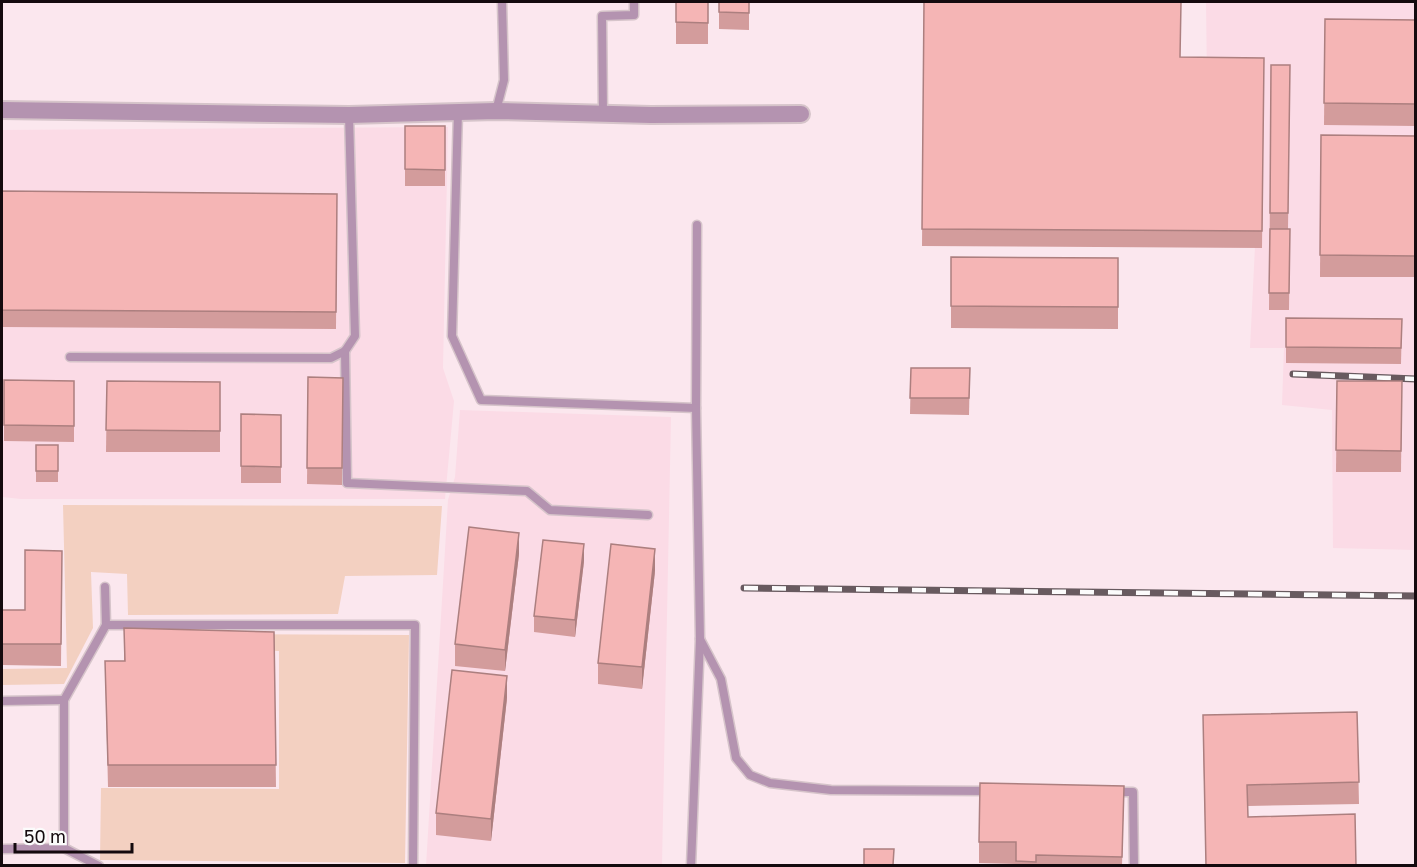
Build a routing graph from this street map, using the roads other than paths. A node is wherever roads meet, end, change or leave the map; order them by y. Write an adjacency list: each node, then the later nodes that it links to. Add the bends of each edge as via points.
1 (502, 2): 5 (lane, via 504,80)
2 (634, 2): 6 (lane, via 634,15 602,16)
3 (2, 110): 8 (street)
4 (458, 111): 5 (street); 8 (street); 12 (lane, via 452,336 481,400)
5 (496, 111): 6 (street)
6 (603, 114): 7 (street)
7 (801, 114)
8 (349, 115): 10 (lane, via 355,336)
9 (697, 225): 12 (lane)
10 (345, 351): 11 (lane, via 331,358); 13 (lane, via 347,483 527,491 550,510)
11 (70, 357)
12 (696, 408): 16 (lane)
13 (648, 515)
14 (105, 587): 15 (lane)
15 (106, 625): 17 (lane); 24 (lane, via 415,625)
16 (699, 639): 19 (lane, via 721,679 736,758 750,776 770,783 831,790); 25 (lane)
17 (64, 700): 18 (lane); 21 (lane)
18 (2, 701)
19 (1005, 792)
20 (1110, 792): 26 (lane, via 1133,792)
21 (64, 848): 22 (lane); 23 (lane)
22 (2, 849)
23 (99, 866)
24 (413, 866)
25 (691, 866)
26 (1134, 866)

